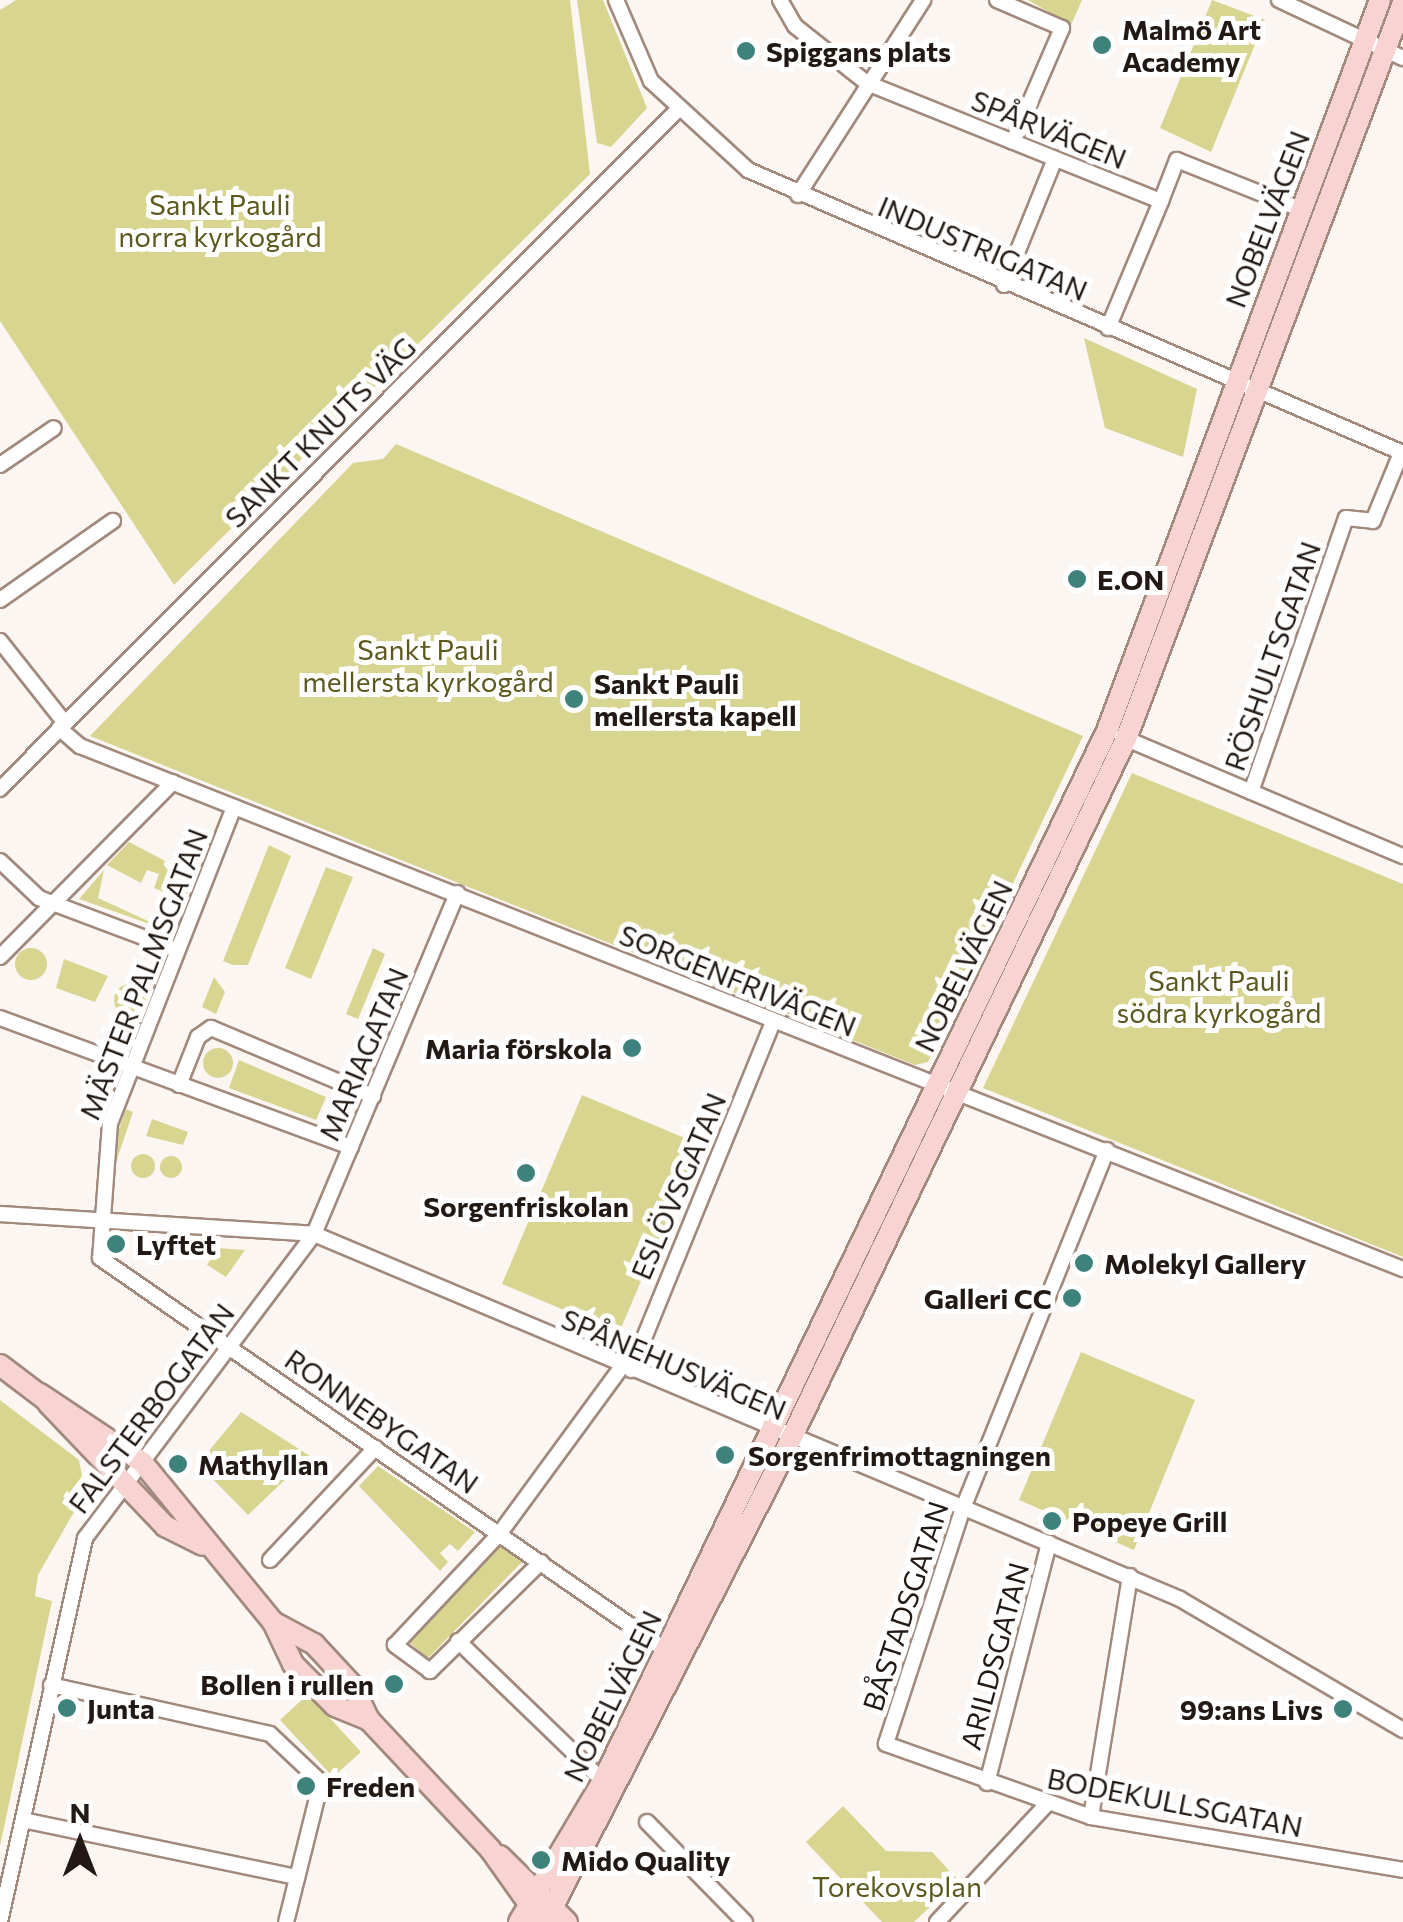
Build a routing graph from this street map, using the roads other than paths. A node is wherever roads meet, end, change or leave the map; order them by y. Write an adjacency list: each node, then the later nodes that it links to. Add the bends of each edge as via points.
1 (616, 0): 11 (street, INDUSTRIGATAN, via 651,81)
2 (780, 0): 10 (street, SPÅRVÄGEN, via 796,26)
3 (923, 0): 10 (street)
4 (1279, 0): 8 (street)
5 (1380, 0): 8 (main road, NOBELVÄGEN)
6 (1007, 2): 12 (street, via 1062,28)
7 (1403, 3): 9 (main road, NOBELVÄGEN)
8 (1367, 35): 9 (street); 16 (main road, NOBELVÄGEN)
9 (1394, 54): 20 (main road, NOBELVÄGEN)
10 (867, 83): 12 (street, SPÅRVÄGEN); 14 (street)
11 (677, 110): 14 (street, INDUSTRIGATAN, via 748,170); 27 (street, SANKT KNUTS VÄG)
12 (1013, 142): 13 (street, SPÅRVÄGEN)
13 (1055, 158): 15 (street, SPÅRVÄGEN); 17 (street)
14 (798, 194): 17 (street, INDUSTRIGATAN)
15 (1160, 201): 16 (street, via 1177,160); 18 (street)
16 (1300, 210): 19 (main road, NOBELVÄGEN)
17 (1004, 285): 18 (street, INDUSTRIGATAN)
18 (1108, 328): 19 (street, INDUSTRIGATAN)
19 (1235, 382): 20 (street, INDUSTRIGATAN); 28 (main road, NOBELVÄGEN)
20 (1255, 395): 22 (street, INDUSTRIGATAN); 28 (main road, NOBELVÄGEN)
21 (54, 428): 23 (street)
22 (1402, 453): 31 (street, RÖSHULTSGATAN, via 1373,521 1346,518)
23 (0, 465)
24 (114, 521): 25 (street)
25 (0, 600)
26 (0, 640): 27 (street, SORGENFRIVÄGEN)
27 (62, 725): 29 (street, SORGENFRIVÄGEN, via 80,746); 30 (street, SANKT KNUTS VÄG)
28 (1116, 735): 31 (street); 43 (main road, NOBELVÄGEN)
29 (173, 782): 32 (street, SORGENFRIVÄGEN); 36 (street, via 159,805)
30 (0, 790)
31 (1251, 792): 33 (street)
32 (234, 807): 35 (street, SORGENFRIVÄGEN); 37 (street, MÄSTER PALMSGATAN)
33 (1403, 856)
34 (0, 861): 36 (street)
35 (457, 894): 40 (street, SORGENFRIVÄGEN); 44 (street, MARIAGATAN)
36 (56, 902): 37 (street); 38 (street)
37 (177, 950): 41 (street, MÄSTER PALMSGATAN)
38 (0, 957)
39 (0, 1018): 41 (street)
40 (774, 1022): 43 (street, SORGENFRIVÄGEN); 53 (street, ESLÖVSGATAN)
41 (132, 1068): 42 (street); 48 (street, MÄSTER PALMSGATAN, via 107,1135)
42 (179, 1085): 44 (street, via 198,1036 211,1028); 45 (street)
43 (946, 1089): 46 (street, SORGENFRIVÄGEN); 55 (main road, NOBELVÄGEN); 56 (main road, NOBELVÄGEN)
44 (373, 1096): 45 (street, MARIAGATAN)
45 (351, 1147): 49 (street, MARIAGATAN)
46 (1107, 1150): 50 (street, SORGENFRIVÄGEN); 59 (street, BÅSTADSGATAN)
47 (0, 1214): 48 (street, SPÅNEHUSVÄGEN)
48 (99, 1220): 49 (street, SPÅNEHUSVÄGEN); 51 (street, RONNEBYGATAN, via 100,1258)
49 (314, 1234): 51 (street, FALSTERBOGATAN); 53 (street, SPÅNEHUSVÄGEN)
50 (1403, 1269)
51 (230, 1345): 57 (street, RONNEBYGATAN); 58 (street, FALSTERBOGATAN)
52 (0, 1365): 54 (main road)
53 (625, 1370): 55 (street, SPÅNEHUSVÄGEN); 60 (street, ESLÖVSGATAN)
54 (40, 1394): 58 (main road); 58 (main road)
55 (770, 1432): 56 (street, SPÅNEHUSVÄGEN); 67 (main road, NOBELVÄGEN)
56 (790, 1441): 59 (street, SPÅNEHUSVÄGEN); 79 (main road, NOBELVÄGEN)
57 (376, 1448): 60 (street, RONNEBYGATAN); 63 (street)
58 (133, 1474): 62 (main road, via 185,1508); 62 (main road, via 165,1526); 68 (street, FALSTERBOGATAN, via 78,1555)
59 (962, 1511): 61 (street, SPÅNEHUSVÄGEN); 70 (street, BÅSTADSGATAN)
60 (500, 1533): 64 (street, RONNEBYGATAN); 66 (street, ESLÖVSGATAN, via 394,1636 423,1670)
61 (1050, 1543): 65 (street, SPÅNEHUSVÄGEN); 72 (street, ARILDSGATAN)
62 (203, 1545): 79 (main road, via 274,1622 293,1664 335,1706 368,1720)
63 (270, 1560)
64 (541, 1562): 66 (street); 67 (street, RONNEBYGATAN)
65 (1130, 1576): 69 (street, SPÅNEHUSVÄGEN, via 1275,1648); 74 (street)
66 (458, 1641): 71 (street)
67 (666, 1650): 71 (main road, NOBELVÄGEN)
68 (51, 1686): 75 (street, FALSTERBOGATAN); 78 (street, via 270,1734 321,1782)
69 (1403, 1730)
70 (886, 1744): 72 (street, BODEKULLSGATAN)
71 (603, 1780): 79 (main road, NOBELVÄGEN)
72 (987, 1783): 73 (street, BODEKULLSGATAN)
73 (1046, 1805): 74 (street, BODEKULLSGATAN); 83 (street)
74 (1091, 1817): 77 (street, BODEKULLSGATAN)
75 (23, 1820): 78 (street); 80 (street, FALSTERBOGATAN)
76 (647, 1822): 82 (street)
77 (1403, 1870)
78 (297, 1876): 81 (street)
79 (544, 1913)
80 (0, 1922)
81 (286, 1922)
82 (746, 1922)
83 (936, 1922)

